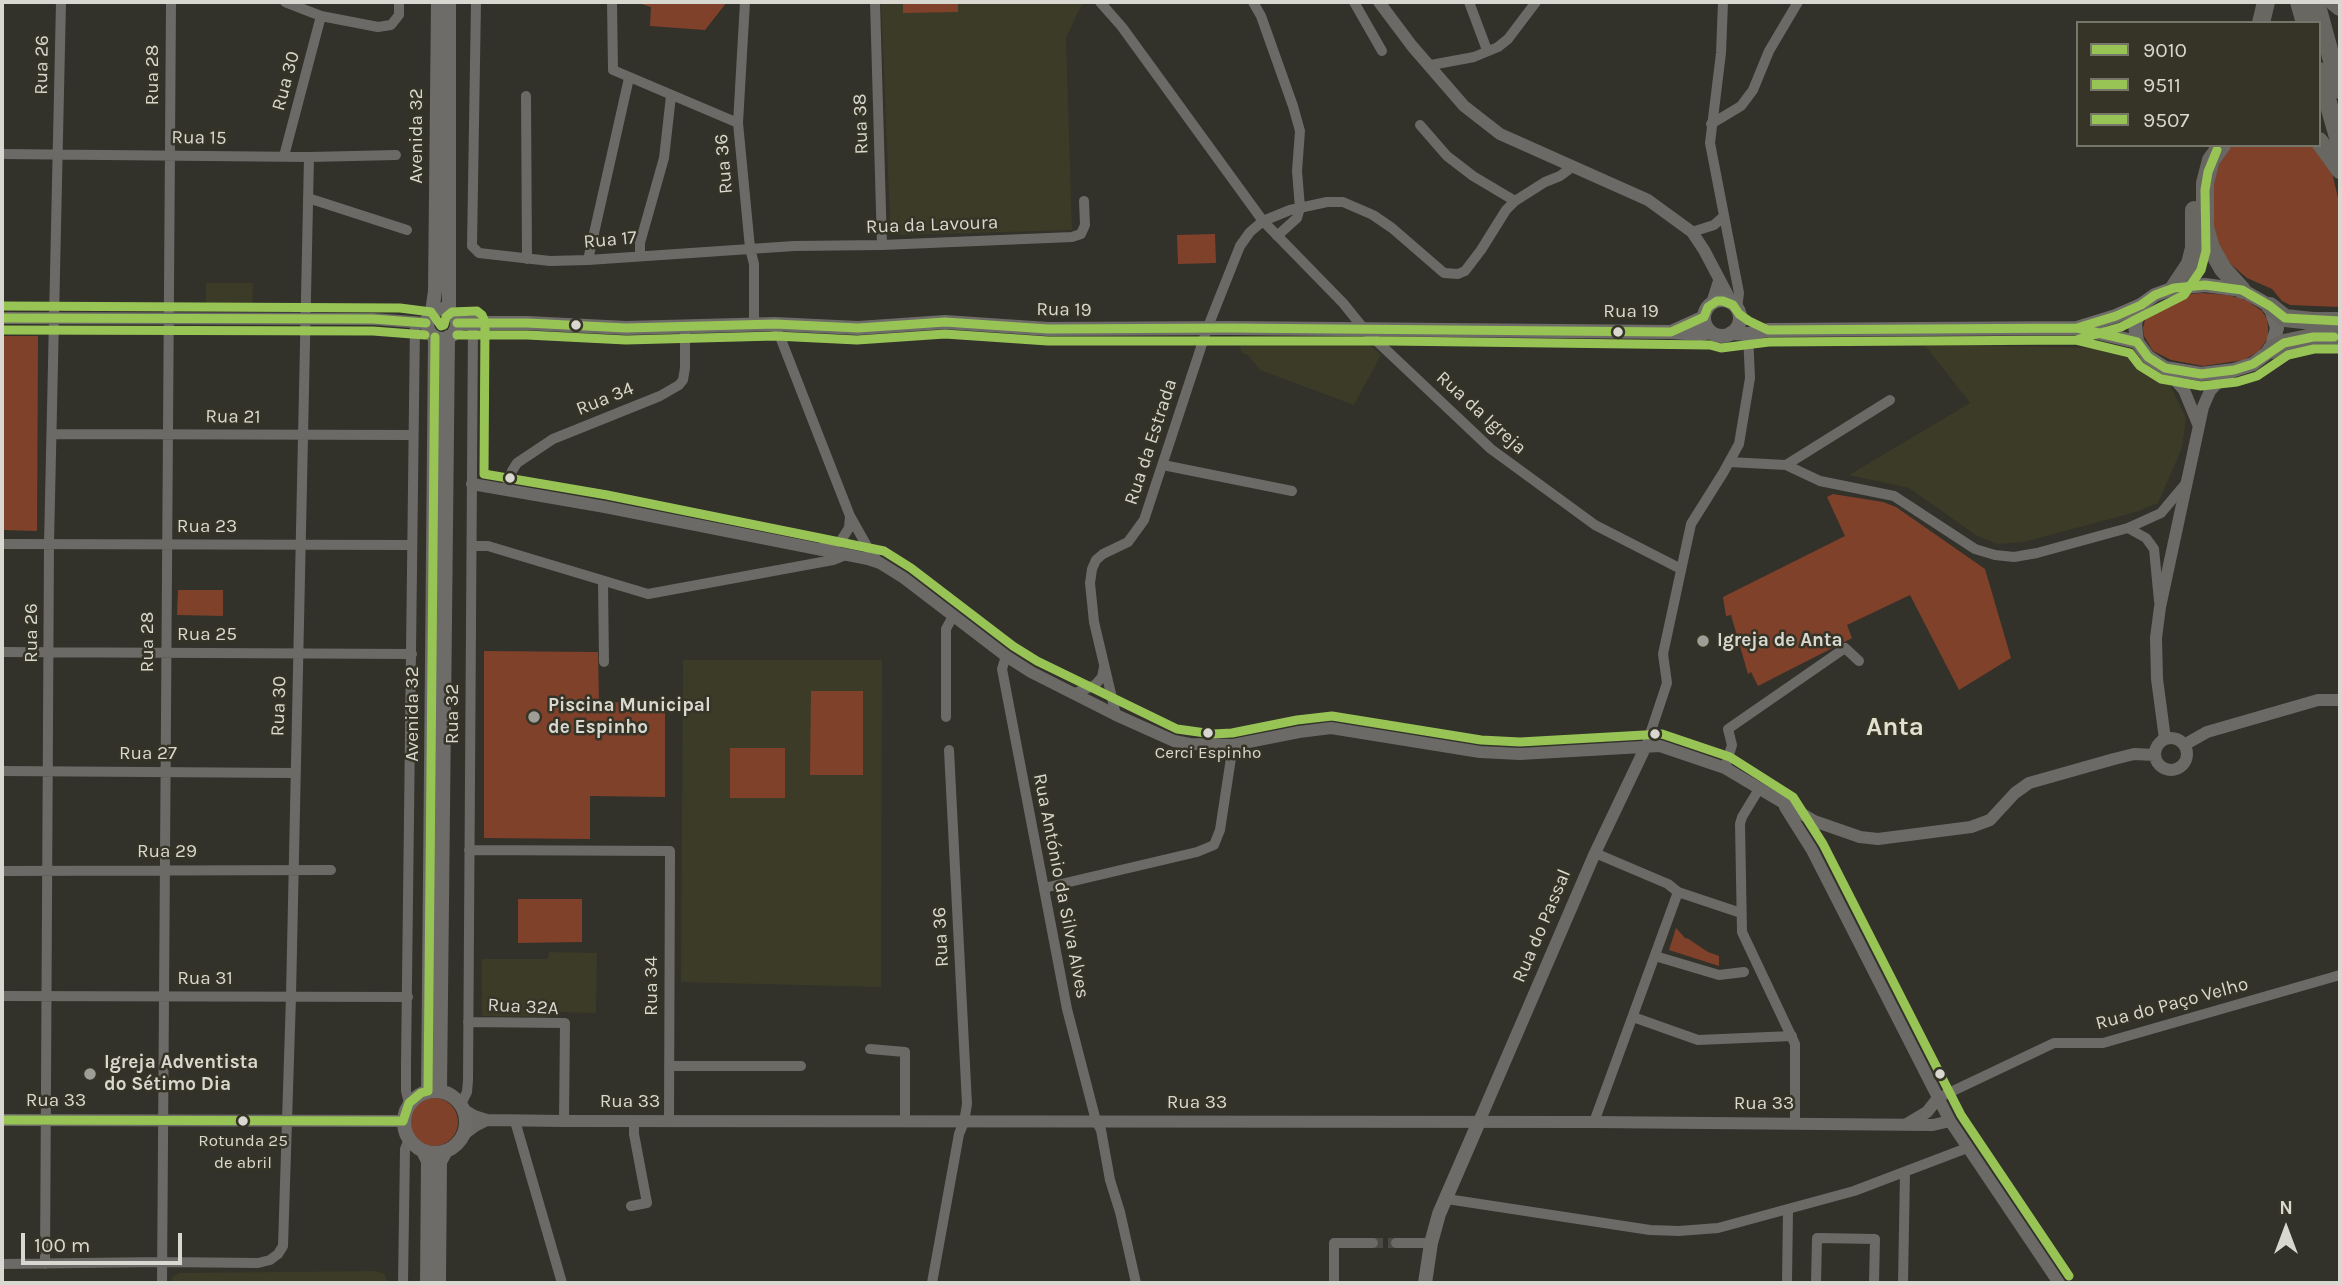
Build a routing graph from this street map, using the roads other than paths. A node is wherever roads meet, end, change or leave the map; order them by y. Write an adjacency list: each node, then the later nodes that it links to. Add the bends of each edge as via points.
1 (61, 2): 43 (street, Rua 26)
2 (171, 2): 44 (street, Rua 28)
3 (285, 2): 24 (street)
4 (399, 2): 24 (street, via 399,15 391,25 377,27)
5 (438, 2): 77 (main road, Avenida 32, via 435,302)
6 (449, 2): 71 (main road, Avenida 32)
7 (476, 2): 62 (street, Rua 17, via 472,246 480,253)
8 (612, 2): 30 (street, via 613,70)
9 (745, 2): 35 (street, Rua 36)
10 (875, 2): 59 (street, Rua 38)
11 (1100, 2): 55 (street, Rua da Igreja)
12 (1253, 2): 53 (street, via 1300,131)
13 (1354, 2): 28 (street)
14 (1379, 2): 29 (street)
15 (1469, 2): 27 (street)
16 (1536, 2): 27 (street, via 1508,39)
17 (1723, 2): 36 (street)
18 (1798, 2): 36 (street, via 1769,51 1753,90 1741,106)
19 (2266, 2): 25 (highway)
20 (2299, 2): 26 (highway)
21 (2316, 2): 32 (highway)
22 (2334, 2): 23 (highway)
23 (2340, 7)
24 (321, 16): 46 (street, Rua 30)
25 (2261, 21)
26 (2304, 21)
27 (1488, 50): 29 (street)
28 (1382, 51)
29 (1431, 65): 48 (street, via 1464,106 1500,134)
30 (629, 78): 34 (street); 63 (street)
31 (2321, 78): 39 (highway)
32 (2340, 90)
33 (526, 96): 62 (street)
34 (671, 96): 35 (street); 61 (street, via 664,158)
35 (738, 122): 60 (street, Rua 36)
36 (1711, 124): 54 (street)
37 (1420, 125): 52 (street, via 1447,156)
38 (2321, 144): 49 (highway)
39 (2340, 144)
40 (2205, 147): 65 (highway, via 2193,190 2194,248 2190,264)
41 (2221, 147): 66 (highway, via 2211,160 2205,183 2205,227 2222,270)
42 (2, 154): 43 (street, Rua 15)
43 (57, 155): 44 (street, Rua 15); 73 (street, Rua 26)
44 (170, 155): 46 (street, Rua 15); 75 (street, Rua 28)
45 (396, 155): 47 (street, Rua 15)
46 (284, 156): 47 (street, Rua 15)
47 (309, 157): 50 (street, Rua 30)
48 (1572, 167): 52 (street); 57 (street, via 1648,200)
49 (2340, 170)
50 (308, 198): 56 (street); 76 (street, Rua 30)
51 (1084, 201): 59 (street, Rua da Lavoura, via 1085,225 1081,234 1072,237)
52 (1515, 201): 53 (street, via 1465,271 1458,274 1444,273 1392,228 1354,206 1327,202)
53 (1300, 208): 55 (street); 58 (street, via 1297,218)
54 (1723, 217): 57 (street); 70 (street, via 1739,293)
55 (1263, 221): 58 (street, Rua da Igreja); 86 (street, Rua da Estrada, via 1241,246)
56 (407, 230)
57 (1692, 232): 64 (street)
58 (1277, 236): 84 (street, Rua da Igreja)
59 (882, 245): 60 (street, Rua da Lavoura)
60 (750, 248): 61 (street, Rua 17); 81 (street, Rua 36)
61 (640, 255): 63 (street, Rua 17)
62 (527, 259): 63 (street, Rua 17)
63 (588, 260)
64 (1719, 281): 67 (street); 70 (street)
65 (2174, 288): 66 (main road, via 2205,285); 68 (main road)
66 (2242, 290): 69 (main road)
67 (1712, 303): 70 (main road, via 1723,301); 74 (main road)
68 (2141, 305): 85 (main road); 94 (main road, via 2135,324)
69 (2270, 306): 78 (highway, via 2285,318); 95 (main road, via 2277,328)
70 (1736, 309): 87 (main road); 90 (main road, via 1738,324)
71 (449, 310): 77 (main road, via 440,308); 79 (main road)
72 (2, 317): 73 (street)
73 (54, 317): 75 (street); 100 (street, Rua 26)
74 (1704, 317): 88 (main road, Rua 19); 89 (main road)
75 (169, 318): 76 (street); 101 (street, Rua 28)
76 (305, 319): 77 (street); 102 (street, Rua 30)
77 (424, 319): 92 (main road, via 429,332); 103 (street)
78 (2340, 321)
79 (457, 323): 80 (main road, Rua 19); 92 (main road, via 454,333)
80 (473, 323): 83 (main road, Rua 19); 108 (street, Rua 32)
81 (754, 323): 82 (main road, Rua 19); 83 (main road, Rua 19)
82 (775, 324): 86 (main road, Rua 19); 111 (street)
83 (685, 327): 109 (street, Rua 34, via 685,368 675,389 553,439 526,456 512,471)
84 (1364, 328): 86 (main road, Rua 19); 88 (main road, Rua 19); 122 (street, Rua da Igreja, via 1491,449 1595,525)
85 (2077, 328): 87 (main road); 94 (main road)
86 (1207, 329): 106 (street, Rua da Estrada)
87 (1768, 330): 91 (main road)
88 (1671, 332): 89 (main road, Rua 19)
89 (1710, 332): 90 (main road)
90 (1731, 333): 91 (main road)
91 (1748, 334): 104 (street, via 1747,400 1739,444)
92 (441, 337): 182 (main road, Avenida 32)
93 (2340, 337): 95 (highway, via 2313,337)
94 (2137, 342): 96 (main road, via 2148,357)
95 (2271, 349): 97 (main road, via 2253,364)
96 (2165, 368): 97 (main road, via 2202,374); 99 (street, via 2184,390)
97 (2234, 370): 99 (street, via 2210,391)
98 (1890, 400): 105 (street)
99 (2199, 426): 107 (street)
100 (52, 434): 101 (street, Rua 21); 114 (street, Rua 26)
101 (167, 434): 102 (street, Rua 21); 115 (street, Rua 28)
102 (302, 435): 103 (street, Rua 21); 116 (street, Rua 30)
103 (413, 435): 117 (street)
104 (1729, 462): 105 (street); 122 (street, via 1691,524)
105 (1786, 465): 112 (street, via 1820,481 1894,496 1975,549 1995,555 2037,554)
106 (1163, 466): 110 (street); 134 (street, Rua da Estrada, via 1137,532 1096,560 1091,569 1094,622)
107 (2188, 480): 112 (street, via 2161,513); 124 (street)
108 (472, 484): 109 (street); 118 (street, Rua 32)
109 (506, 489): 119 (street)
110 (1292, 491)
111 (850, 516): 119 (street, via 840,542); 121 (street)
112 (2128, 528): 124 (street, via 2146,538 2154,549)
113 (2, 544): 114 (street, Rua 23)
114 (50, 544): 115 (street, Rua 23); 127 (street, Rua 26)
115 (167, 545): 116 (street, Rua 23); 128 (street, Rua 28)
116 (301, 545): 117 (street, Rua 23); 129 (street, Rua 30)
117 (412, 545): 130 (street)
118 (472, 546): 123 (street, via 488,546); 158 (street, Rua 32)
119 (816, 548): 120 (street)
120 (849, 554): 121 (street); 123 (street, via 653,594)
121 (880, 564): 125 (street)
122 (1681, 569): 144 (street, via 1663,654 1667,683)
123 (603, 582): 133 (street)
124 (2160, 607): 141 (street, via 2157,679)
125 (953, 615): 131 (street); 140 (street, via 946,629)
126 (2, 652): 127 (street, Rua 25)
127 (50, 653): 128 (street, Rua 25); 149 (street, Rua 26)
128 (166, 653): 129 (street, Rua 25); 150 (street, Rua 28)
129 (298, 653): 130 (street, Rua 25); 151 (street, Rua 30)
130 (412, 654): 175 (street)
131 (1006, 656): 136 (street); 165 (street, Rua António da Silva Alves, via 1002,669)
132 (1859, 661): 147 (street, via 1844,648 1728,729 1732,745)
133 (604, 662)
134 (1105, 666): 135 (street); 139 (street, Rua da Estrada)
135 (1095, 685): 136 (street); 138 (street)
136 (1073, 694): 138 (street)
137 (2340, 700): 143 (street, via 2318,700 2219,728)
138 (1092, 703): 139 (street)
139 (1116, 715): 142 (street, via 1174,741)
140 (946, 717)
141 (2165, 739): 143 (street); 146 (street, via 2157,745)
142 (1233, 745): 144 (street, via 1331,728 1506,753); 165 (street, via 1214,845)
143 (2184, 745): 146 (street, via 2187,755 2179,768 2163,768)
144 (1646, 746): 147 (street, via 1660,746); 159 (street, Rua do Passal)
145 (949, 750): 199 (street, Rua 36, via 966,1077)
146 (2155, 755): 155 (street, via 2114,758 2029,783 1990,820 1971,827 1878,839)
147 (1725, 768): 152 (street)
148 (2, 771): 149 (street, Rua 27)
149 (48, 771): 150 (street, Rua 27); 164 (street, Rua 26)
150 (165, 772): 151 (street, Rua 27); 160 (street, Rua 28)
151 (294, 773): 161 (street, Rua 30)
152 (1759, 789): 153 (street); 167 (street, via 1740,824)
153 (1783, 803): 154 (street); 156 (street)
154 (1814, 821): 155 (street); 156 (street, via 1806,824)
155 (1833, 828): 157 (street, via 1816,834)
156 (1802, 833): 157 (street)
157 (1810, 846): 183 (street)
158 (469, 850): 177 (street, Rua 32); 180 (street, Rua 34, via 670,851)
159 (1595, 853): 166 (street); 201 (street, Rua do Passal)
160 (165, 869): 161 (street, Rua 29); 164 (street, Rua 29); 173 (street, Rua 28)
161 (293, 870): 162 (street, Rua 29); 174 (street, Rua 30)
162 (331, 870)
163 (2, 871): 164 (street, Rua 29)
164 (48, 871): 172 (street, Rua 26)
165 (1044, 888): 197 (street, Rua António da Silva Alves, via 1067,1009)
166 (1678, 892): 167 (street); 168 (street)
167 (1741, 913): 178 (street, via 1742,932)
168 (1655, 956): 169 (street, via 1719,975); 176 (street)
169 (1744, 972)
170 (2340, 975): 183 (street, Rua do Paço Velho, via 2103,1043 2054,1043)
171 (2, 996): 172 (street, Rua 31)
172 (47, 996): 173 (street, Rua 31); 187 (street, Rua 26)
173 (162, 996): 174 (street, Rua 31); 189 (street, Rua 28)
174 (291, 996): 175 (street, Rua 31); 190 (street, Rua 30)
175 (408, 997): 184 (street, via 406,1091)
176 (1633, 1017): 178 (street, via 1698,1040); 200 (street)
177 (468, 1022): 185 (street, Rua 32, via 467,1092); 193 (street, Rua 32A, via 565,1023)
178 (1792, 1036): 202 (street)
179 (870, 1049): 196 (street, via 905,1052)
180 (669, 1066): 181 (street); 195 (street, Rua 34)
181 (801, 1066)
182 (434, 1091): 184 (main road); 185 (main road, via 455,1097)
183 (1938, 1098): 198 (street); 203 (street)
184 (410, 1103): 191 (main road)
185 (462, 1107): 188 (street, Rua 33); 204 (main road, via 466,1118)
186 (2, 1120): 187 (street, Rua 33)
187 (45, 1120): 189 (street, Rua 33); 218 (street, Rua 26)
188 (487, 1120): 192 (street, Rua 33); 204 (street)
189 (162, 1121): 190 (street, Rua 33); 216 (street, Rua 28)
190 (287, 1121): 191 (street, Rua 33); 216 (street, Rua 30, via 284,1239 278,1254 258,1263)
191 (403, 1121): 205 (main road)
192 (515, 1121): 193 (street, Rua 33); 223 (street)
193 (564, 1121): 194 (street, Rua 33)
194 (634, 1121): 195 (street, Rua 33); 211 (street, via 647,1203)
195 (669, 1121): 196 (street, Rua 33)
196 (905, 1121): 199 (street, Rua 33)
197 (1096, 1121): 199 (street, Rua 33); 201 (street, Rua 33); 225 (street, Rua António da Silva Alves)
198 (1950, 1121): 203 (street, Rua 33); 206 (street)
199 (964, 1122): 224 (street, Rua 36)
200 (1594, 1122): 201 (street, Rua 33); 202 (street, Rua 33)
201 (1478, 1124): 210 (main road)
202 (1795, 1124): 203 (street, Rua 33)
203 (1907, 1125)
204 (463, 1135): 208 (main road)
205 (409, 1139): 207 (main road); 220 (street, via 405,1149)
206 (1967, 1148): 209 (street); 232 (street)
207 (423, 1151): 208 (main road); 221 (main road, via 428,1161)
208 (446, 1151): 222 (main road, via 440,1162)
209 (1905, 1172): 212 (street); 231 (street)
210 (1447, 1199): 212 (street, via 1669,1231 1718,1228); 215 (main road)
211 (631, 1206)
212 (1788, 1210): 228 (street)
213 (1373, 1243): 226 (street, via 1334,1243)
214 (1396, 1244): 215 (street)
215 (1431, 1244): 227 (main road)
216 (162, 1262): 218 (street); 219 (street, Rua 28)
217 (2, 1264): 218 (street)
218 (45, 1264)
219 (162, 1283)
220 (403, 1283)
221 (427, 1283)
222 (439, 1283)
223 (562, 1283)
224 (932, 1283)
225 (1136, 1283)
226 (1334, 1283)
227 (1425, 1283)
228 (1787, 1283)
229 (1816, 1283): 230 (street, via 1817,1238 1875,1239)
230 (1874, 1283)
231 (1903, 1283)
232 (2059, 1283)

